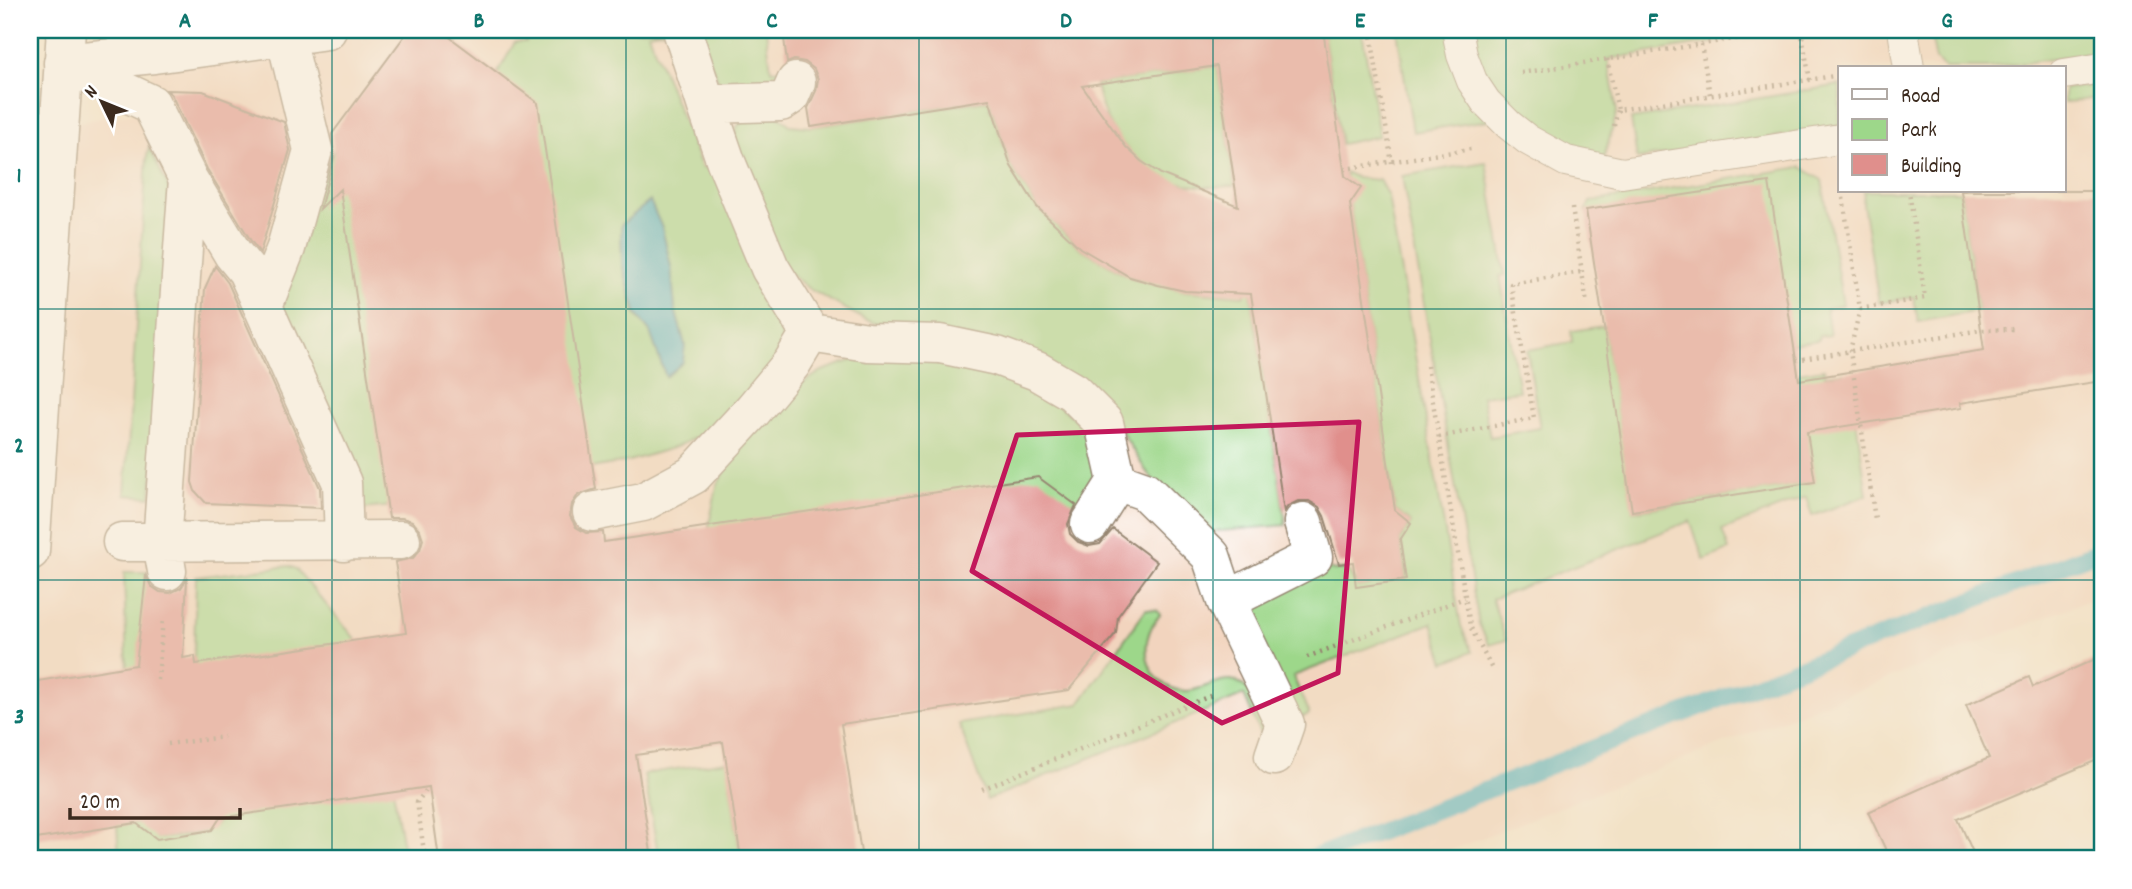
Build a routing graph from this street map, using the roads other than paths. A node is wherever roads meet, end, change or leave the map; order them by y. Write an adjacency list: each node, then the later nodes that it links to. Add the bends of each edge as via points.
1 (327, 30): 5 (street)
2 (681, 30): 11 (street)
3 (1457, 30): 12 (lane, via 1472,81 1486,102 1528,140 1566,162 1622,173)
4 (1903, 30): 7 (lane)
5 (284, 33): 6 (street, via 154,54); 15 (street, via 313,150 286,248)
6 (64, 46): 13 (street, via 150,104); 14 (street)
7 (1909, 66)
8 (2102, 68): 9 (lane)
9 (2066, 74)
10 (796, 82): 11 (street, via 790,96 781,102)
11 (706, 104): 16 (street, via 770,268)
12 (1838, 139)
13 (188, 179): 15 (street, via 247,271); 26 (street)
14 (41, 223): 17 (street)
15 (263, 306): 24 (street, via 342,483)
16 (810, 333): 18 (street, via 868,342 940,344 997,356 1037,371 1073,392 1104,423); 19 (street, via 777,382 693,475 643,502)
17 (36, 344): 25 (street)
18 (1117, 481): 21 (street); 27 (street, via 1145,491 1211,556)
19 (592, 512)
20 (1303, 522): 27 (street, via 1313,556)
21 (1090, 524)
22 (401, 540): 24 (street)
23 (122, 542): 26 (street)
24 (344, 542): 26 (street)
25 (30, 551)
26 (164, 557)
27 (1226, 601): 28 (street, via 1285,723)
28 (1273, 756)

